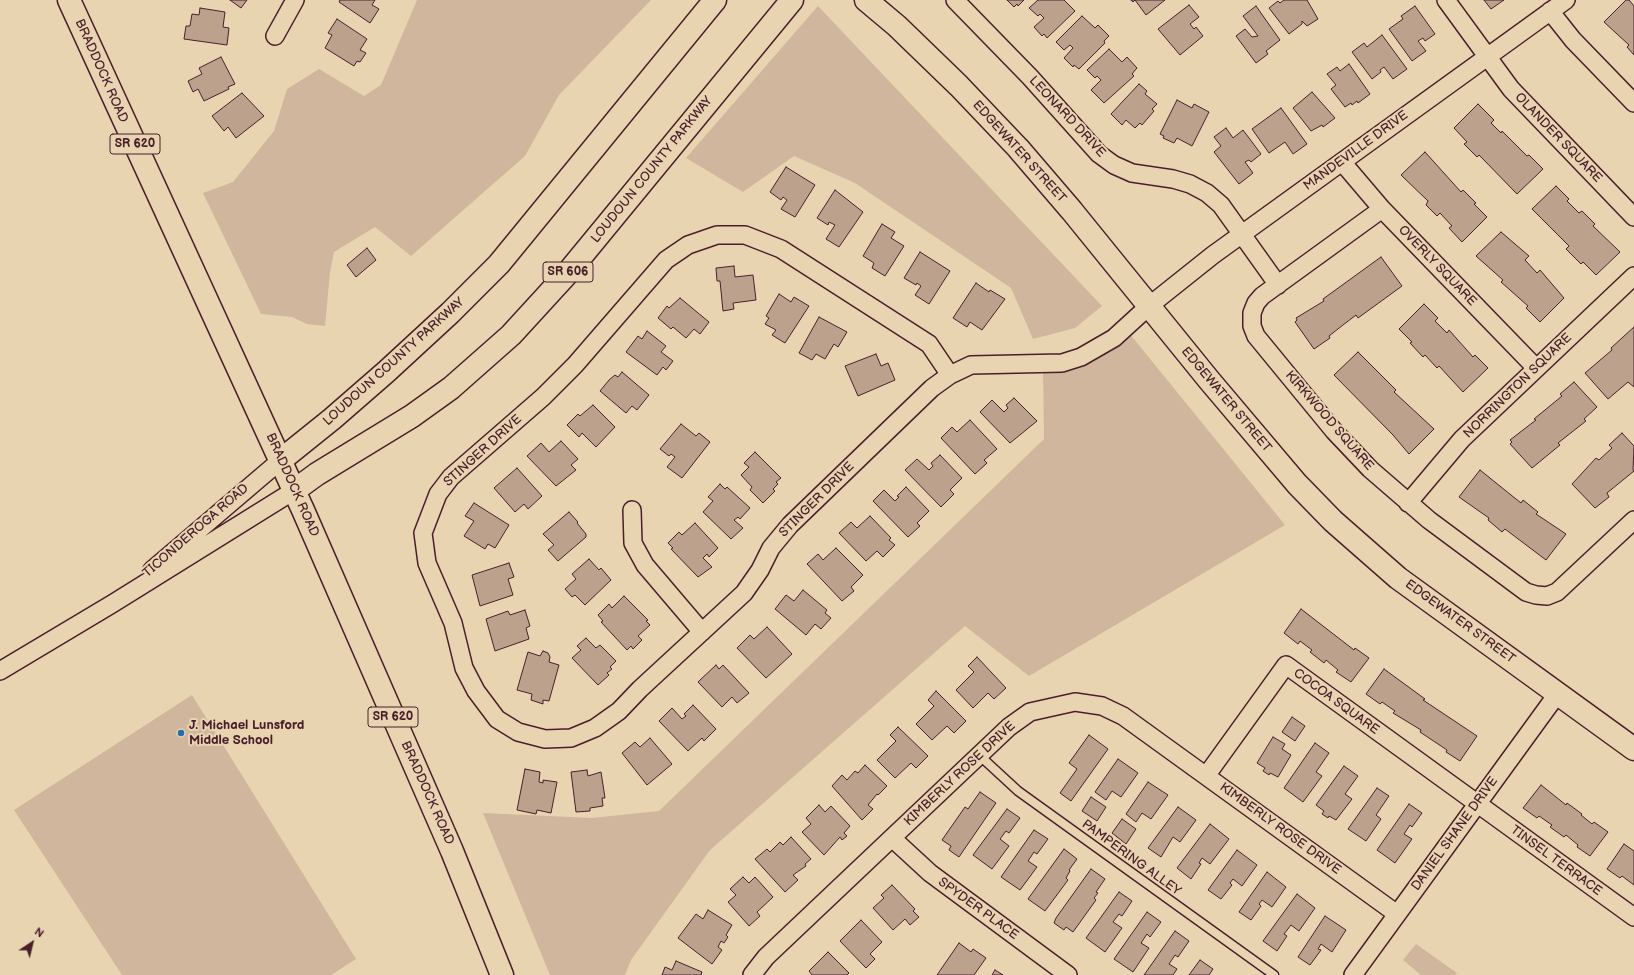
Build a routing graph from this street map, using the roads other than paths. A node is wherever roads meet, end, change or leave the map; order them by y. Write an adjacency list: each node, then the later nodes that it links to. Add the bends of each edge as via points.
1 (69, 0): 22 (main road, BRADDOCK ROAD / SR 620)
2 (295, 0): 10 (street)
3 (715, 0): 22 (main road, LOUDOUN COUNTY PARKWAY, via 499,264 450,314 386,372)
4 (792, 0): 23 (main road, LOUDOUN COUNTY PARKWAY / SR 606, via 565,276 511,335 451,388 418,412)
5 (866, 0): 19 (main road, EDGEWATER STREET, via 959,86 1018,148)
6 (955, 0): 16 (street, LEONARD DRIVE, via 1030,77 1099,154 1114,165 1132,173 1173,179 1207,193)
7 (1446, 0): 11 (street, OLANDER SQUARE)
8 (1566, 0): 9 (street, MANDEVILLE DRIVE)
9 (1550, 11): 11 (street, MANDEVILLE DRIVE); 12 (street, via 1573,40)
10 (275, 36)
11 (1487, 56): 13 (street, MANDEVILLE DRIVE); 15 (street, OLANDER SQUARE, via 1511,89)
12 (1634, 103)
13 (1342, 162): 14 (street, OVERLY SQUARE); 16 (street, MANDEVILLE DRIVE)
14 (1382, 209): 18 (street, KIRKWOOD SQUARE); 20 (street, OVERLY SQUARE)
15 (1634, 217)
16 (1242, 234): 18 (street, LEONARD DRIVE); 19 (street, MANDEVILLE DRIVE)
17 (1634, 276): 20 (street, NORRINGTON SQUARE)
18 (1278, 285): 24 (street, KIRKWOOD SQUARE, via 1256,303 1252,313 1252,326 1256,336 1334,432)
19 (1149, 306): 21 (street, STINGER DRIVE, via 1114,338 1081,357 1062,363 971,365); 30 (main road, EDGEWATER STREET, via 1296,484 1332,521 1398,578)
20 (1536, 368): 24 (street, NORRINGTON SQUARE, via 1462,439)
21 (950, 375): 28 (street, STINGER DRIVE, via 932,388 790,525 771,548 744,594); 28 (street, STINGER DRIVE, via 929,344 782,249 745,235 717,235 688,245 666,260 575,365 543,397 451,477 438,494 423,533 427,563 454,624 464,668 476,691 498,719 518,732 545,739 558,739 571,738 595,728 619,710)
22 (281, 460): 23 (main road, BRADDOCK ROAD / SR 620); 27 (street, TICONDEROGA ROAD)
23 (295, 490): 27 (street, TICONDEROGA ROAD); 38 (main road, BRADDOCK ROAD / SR 620, via 449,844)
24 (1408, 503): 26 (street, KIRKWOOD SQUARE, via 1526,592 1536,596 1547,596 1557,592)
25 (632, 510): 28 (street, via 633,543 645,565)
26 (1634, 520)
27 (112, 604): 29 (street, TICONDEROGA ROAD)
28 (702, 632)
29 (0, 671)
30 (1558, 693): 31 (main road, EDGEWATER STREET); 34 (street, DANIEL SHANE DRIVE)
31 (1634, 749)
32 (979, 755): 33 (street, KIMBERLY ROSE DRIVE, via 1009,726 1030,712 1075,702 1102,706 1123,716); 35 (street, KIMBERLY ROSE DRIVE); 41 (lane, PAMPERING ALLEY, via 1018,791)
33 (1206, 776): 34 (street, COCOA SQUARE, via 1286,665); 36 (street, KIMBERLY ROSE DRIVE)
34 (1477, 804): 36 (street, DANIEL SHANE DRIVE); 37 (street, TINSEL TERRACE)
35 (892, 838): 39 (street, KIMBERLY ROSE DRIVE, via 766,957); 40 (street, SPYDER PLACE, via 930,874)
36 (1397, 914): 42 (street, DANIEL SHANE DRIVE)
37 (1634, 917)
38 (502, 975)
39 (752, 975)
40 (1068, 975)
41 (1274, 975)
42 (1353, 975)

